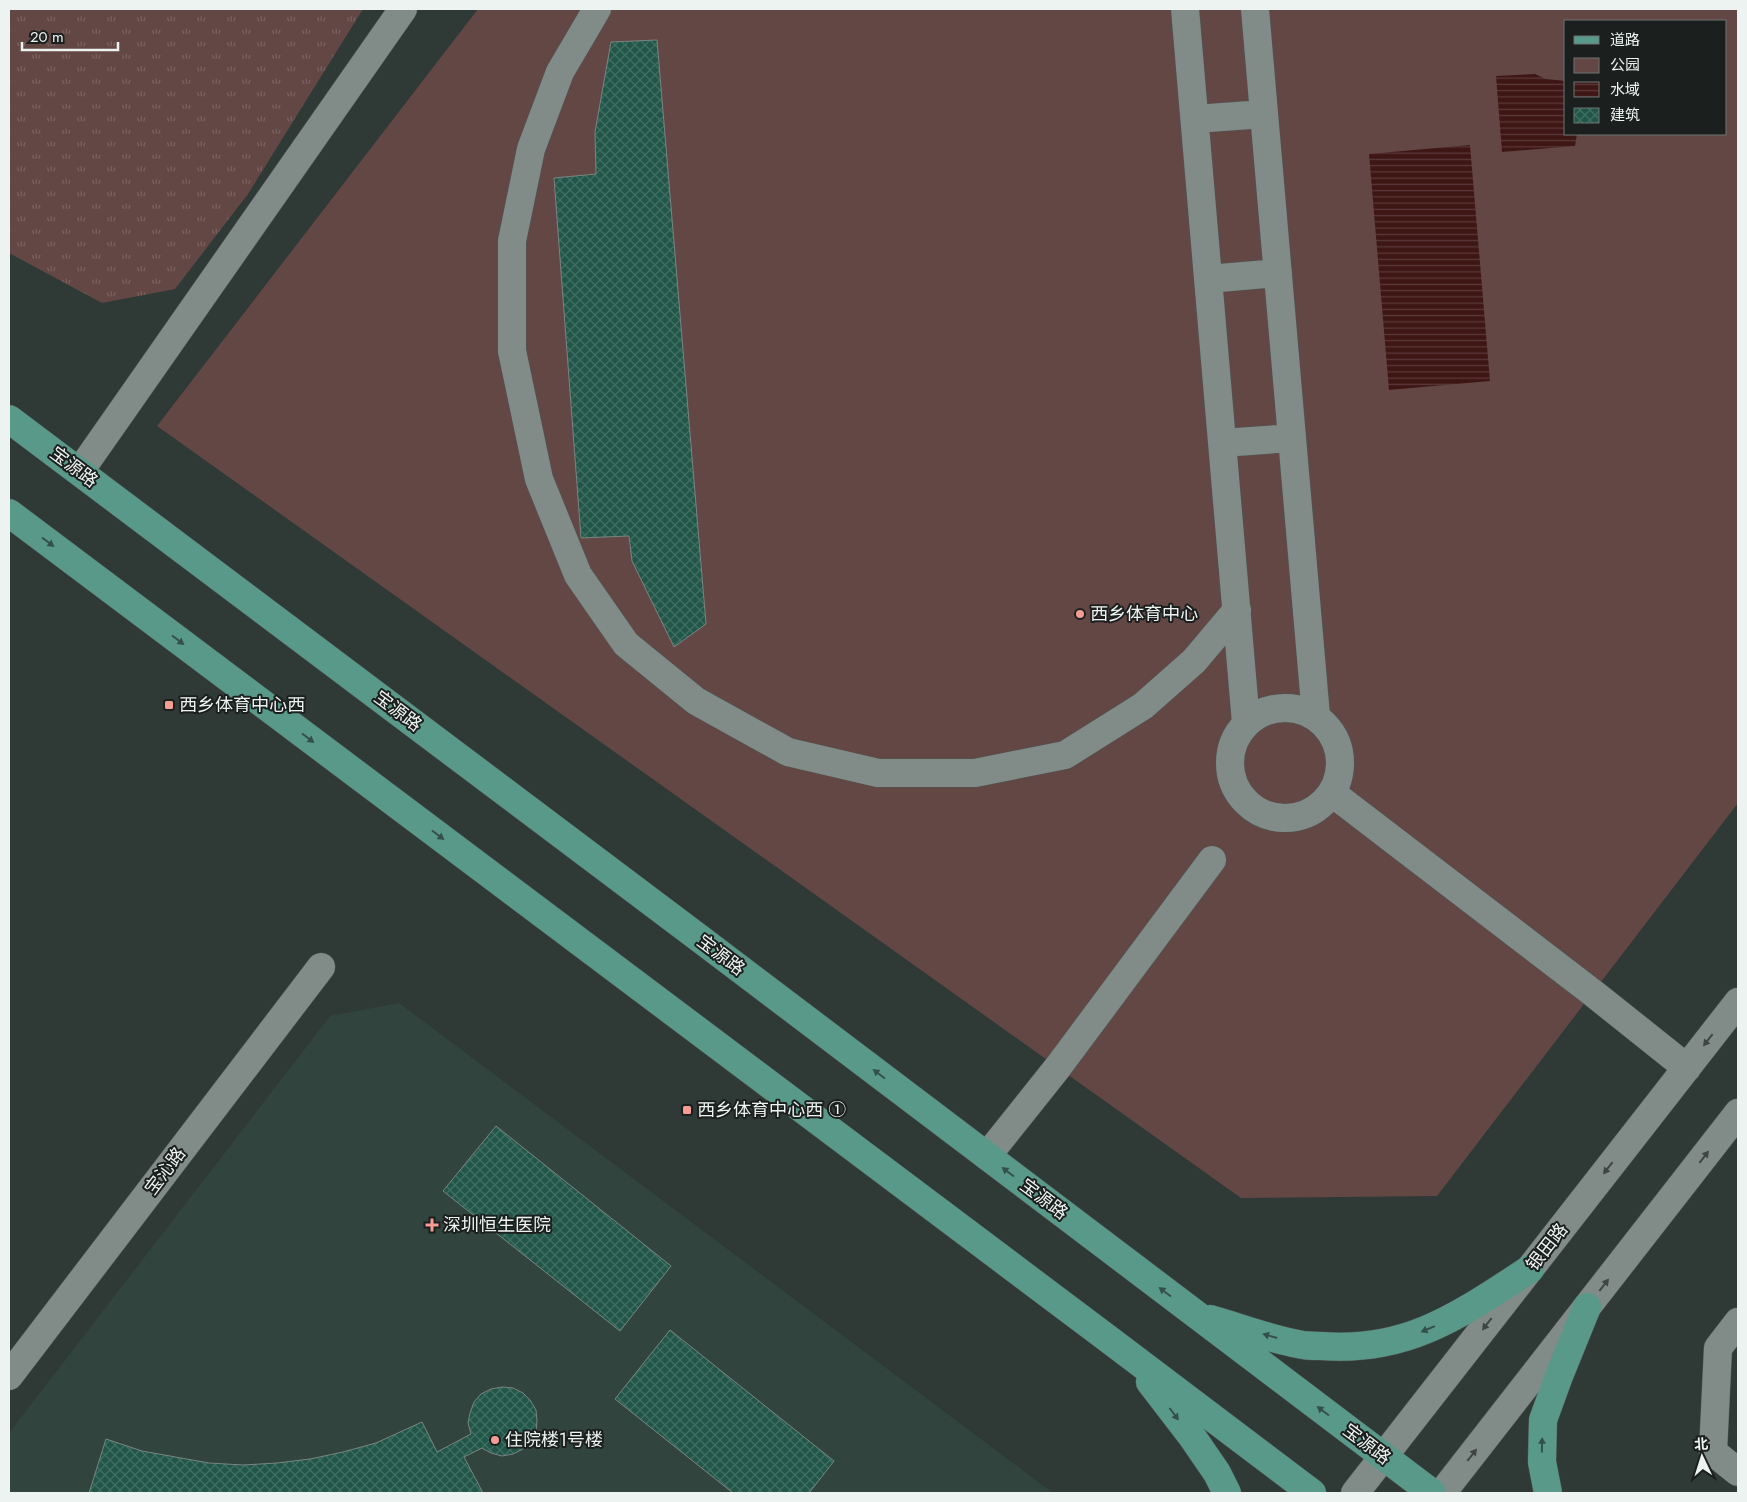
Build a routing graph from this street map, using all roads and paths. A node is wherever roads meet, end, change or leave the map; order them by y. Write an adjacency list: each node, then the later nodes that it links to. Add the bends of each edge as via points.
1 (403, 9): 12 (street)
2 (597, 9): 14 (street, via 560,72 530,149 512,241 512,351 539,479 578,575 626,644 696,702 788,752 878,773 974,773 1065,755 1120,721 1143,706 1194,661)
3 (1185, 9): 6 (street)
4 (1255, 9): 5 (street)
5 (1264, 114): 6 (street); 7 (street)
6 (1195, 119): 8 (street)
7 (1278, 273): 8 (street); 10 (street)
8 (1208, 279): 11 (street)
9 (9, 419): 12 (main road, 宝源路)
10 (1292, 438): 11 (street); 15 (street)
11 (1222, 443): 14 (street)
12 (80, 472): 23 (main road, 宝源路, one-way to 12)
13 (9, 513): 28 (main road, one-way to 28)
14 (1236, 610): 16 (street)
15 (1316, 716): 16 (street, via 1300,709 1280,708 1262,712); 17 (street, via 1329,728 1341,760 1339,777)
16 (1246, 723): 17 (street, via 1235,739 1230,757 1231,776 1240,794 1253,808 1270,816 1288,818 1320,806)
17 (1332, 793): 21 (street)
18 (1212, 860): 23 (street, via 1064,1060)
19 (321, 967): 29 (street, 宝沁路)
20 (1738, 1002): 21 (street, 银田路, one-way to 21)
21 (1687, 1068): 24 (street, 银田路, one-way to 24)
22 (1738, 1113): 25 (street, one-way to 22)
23 (987, 1156): 26 (main road, 宝源路, one-way to 23)
24 (1530, 1269): 26 (main road, one-way to 26, via 1446,1321 1380,1345 1340,1348 1298,1344); 30 (street, 银田路, one-way to 30)
25 (1587, 1307): 36 (street, one-way to 25); 37 (main road, one-way to 25, via 1542,1462 1543,1420)
26 (1193, 1314): 30 (main road, 宝源路, one-way to 26)
27 (1738, 1322): 31 (street, via 1718,1348 1713,1452)
28 (1108, 1338): 32 (main road, one-way to 32, via 1157,1390 1212,1466); 33 (main road)
29 (9, 1376)
30 (1384, 1457): 34 (street, 银田路); 35 (main road, 宝源路)
31 (1738, 1472)
32 (1227, 1493)
33 (1312, 1493)
34 (1355, 1493)
35 (1432, 1493)
36 (1442, 1493)
37 (1548, 1493)

